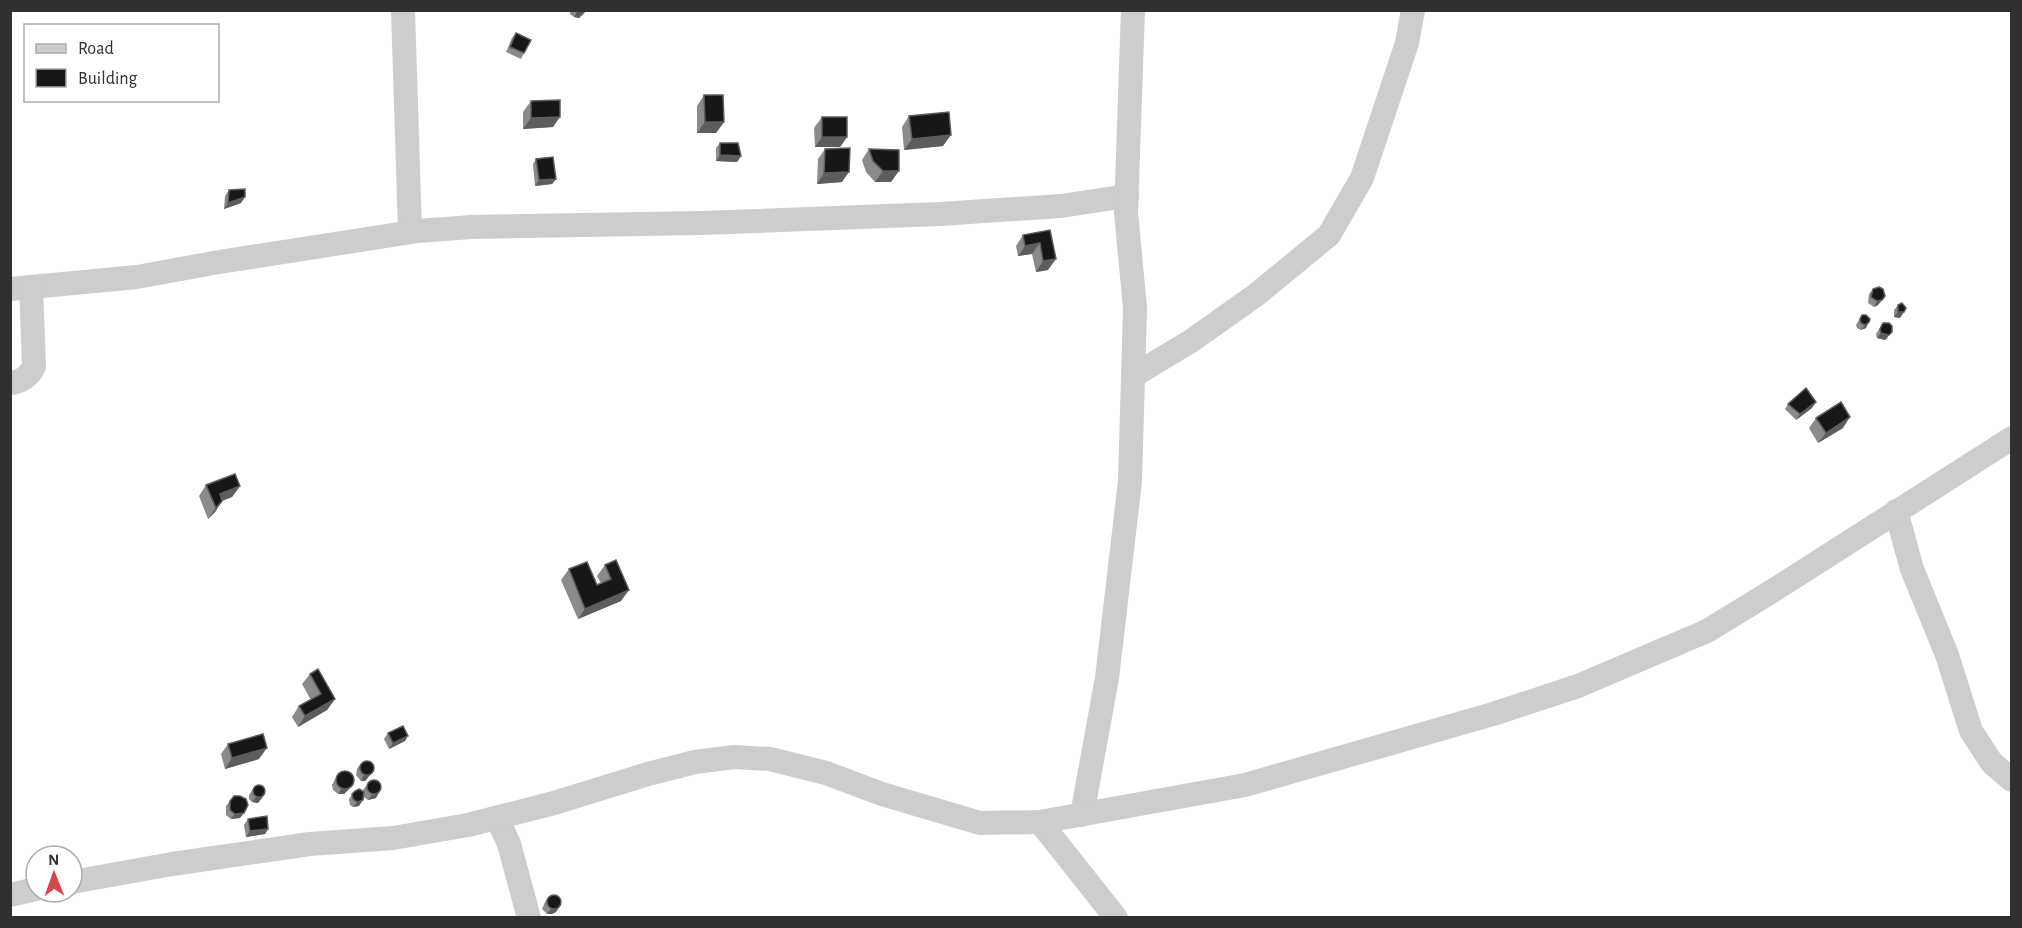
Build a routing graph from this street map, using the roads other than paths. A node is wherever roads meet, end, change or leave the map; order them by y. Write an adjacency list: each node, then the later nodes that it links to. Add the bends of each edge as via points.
1 (403, 10): 5 (street)
2 (1133, 10): 4 (street)
3 (1413, 10): 7 (street, via 1407,42 1362,178 1329,235 1256,295)
4 (1127, 196): 5 (street, via 1061,206 940,214); 7 (street, via 1135,308)
5 (410, 232): 6 (street, via 137,278)
6 (21, 288): 8 (street, via 34,366 31,373)
7 (1133, 376): 12 (street, via 1130,481 1109,666)
8 (10, 383)
9 (2012, 438): 10 (street)
10 (1896, 511): 11 (street, via 1912,568 1971,731 1992,763); 12 (street, via 1707,631 1578,686 1245,785)
11 (2012, 780)
12 (1082, 815): 14 (street)
13 (497, 818): 14 (street, via 648,774 734,757 770,759 826,773 980,824); 15 (street, via 393,838 310,844); 16 (street, via 509,844)
14 (1040, 822): 17 (street)
15 (84, 880)
16 (529, 918)
17 (1116, 918)

